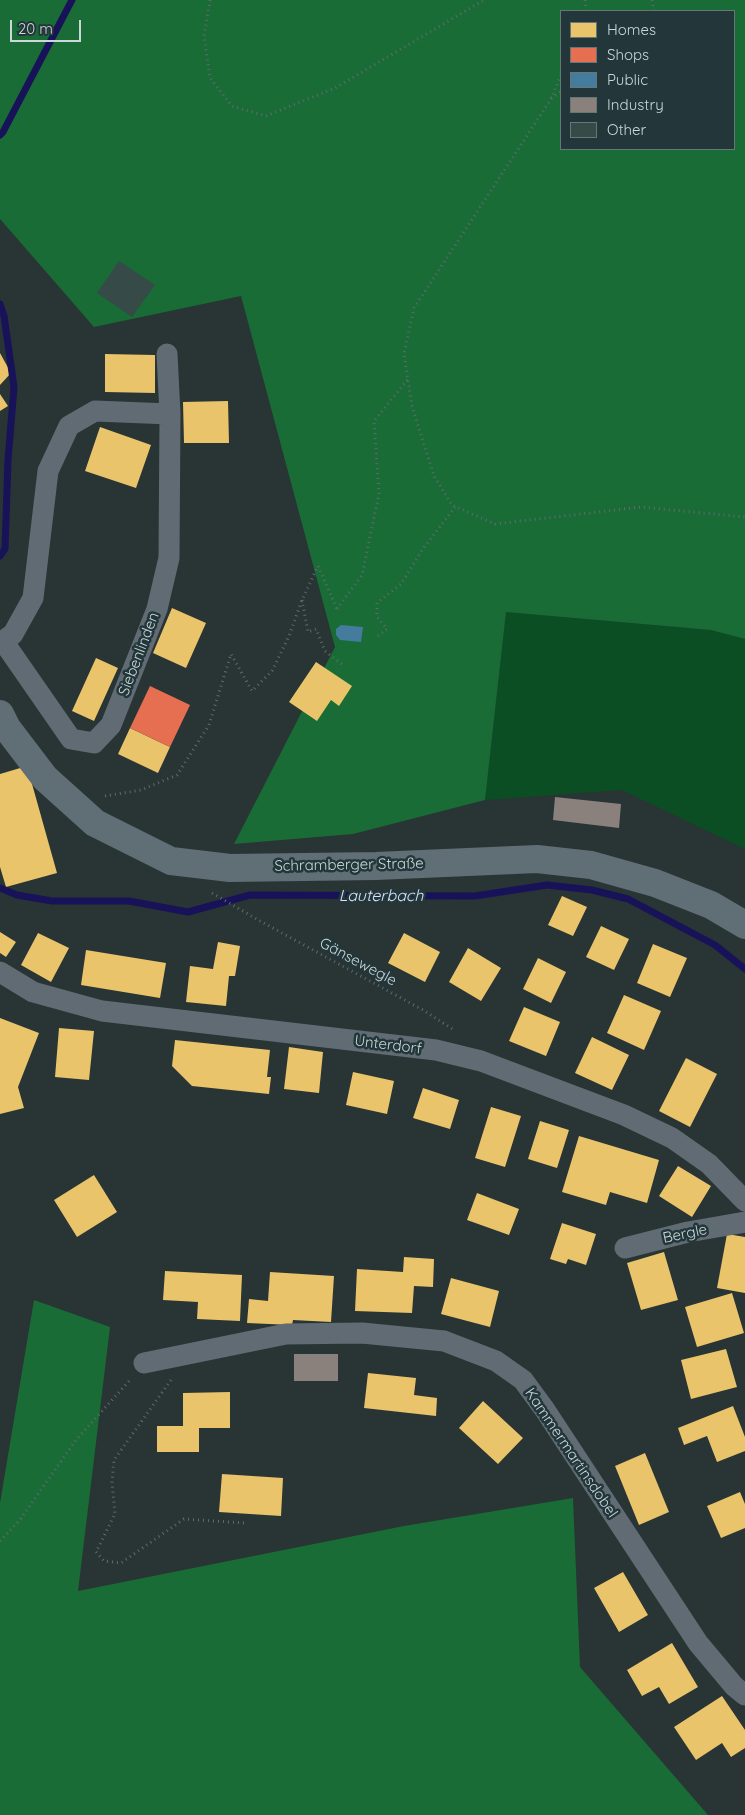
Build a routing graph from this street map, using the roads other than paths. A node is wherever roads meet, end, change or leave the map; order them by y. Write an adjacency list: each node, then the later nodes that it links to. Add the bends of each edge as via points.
1 (167, 354): 2 (street, Siebenlinden)
2 (170, 414): 3 (street, Siebenlinden, via 95,411 69,426 48,471 33,598 13,634); 3 (street, Siebenlinden, via 169,558 158,609 111,725 94,743 71,739)
3 (1, 642)
4 (0, 714): 5 (main road, Schramberger Straße, via 45,778 95,823 171,861 230,868 537,859 582,864 655,883 711,906)
5 (745, 925)
6 (0, 972): 7 (street, Unterdorf, via 33,992 102,1011 436,1050 481,1061 624,1115 672,1138 709,1164)
7 (745, 1201)
8 (745, 1222): 9 (street, Bergle)
9 (624, 1248)
10 (144, 1363): 11 (street, Kammermartinsdobel, via 286,1334 362,1333 444,1340 496,1361 523,1380 698,1643)
11 (745, 1695)

